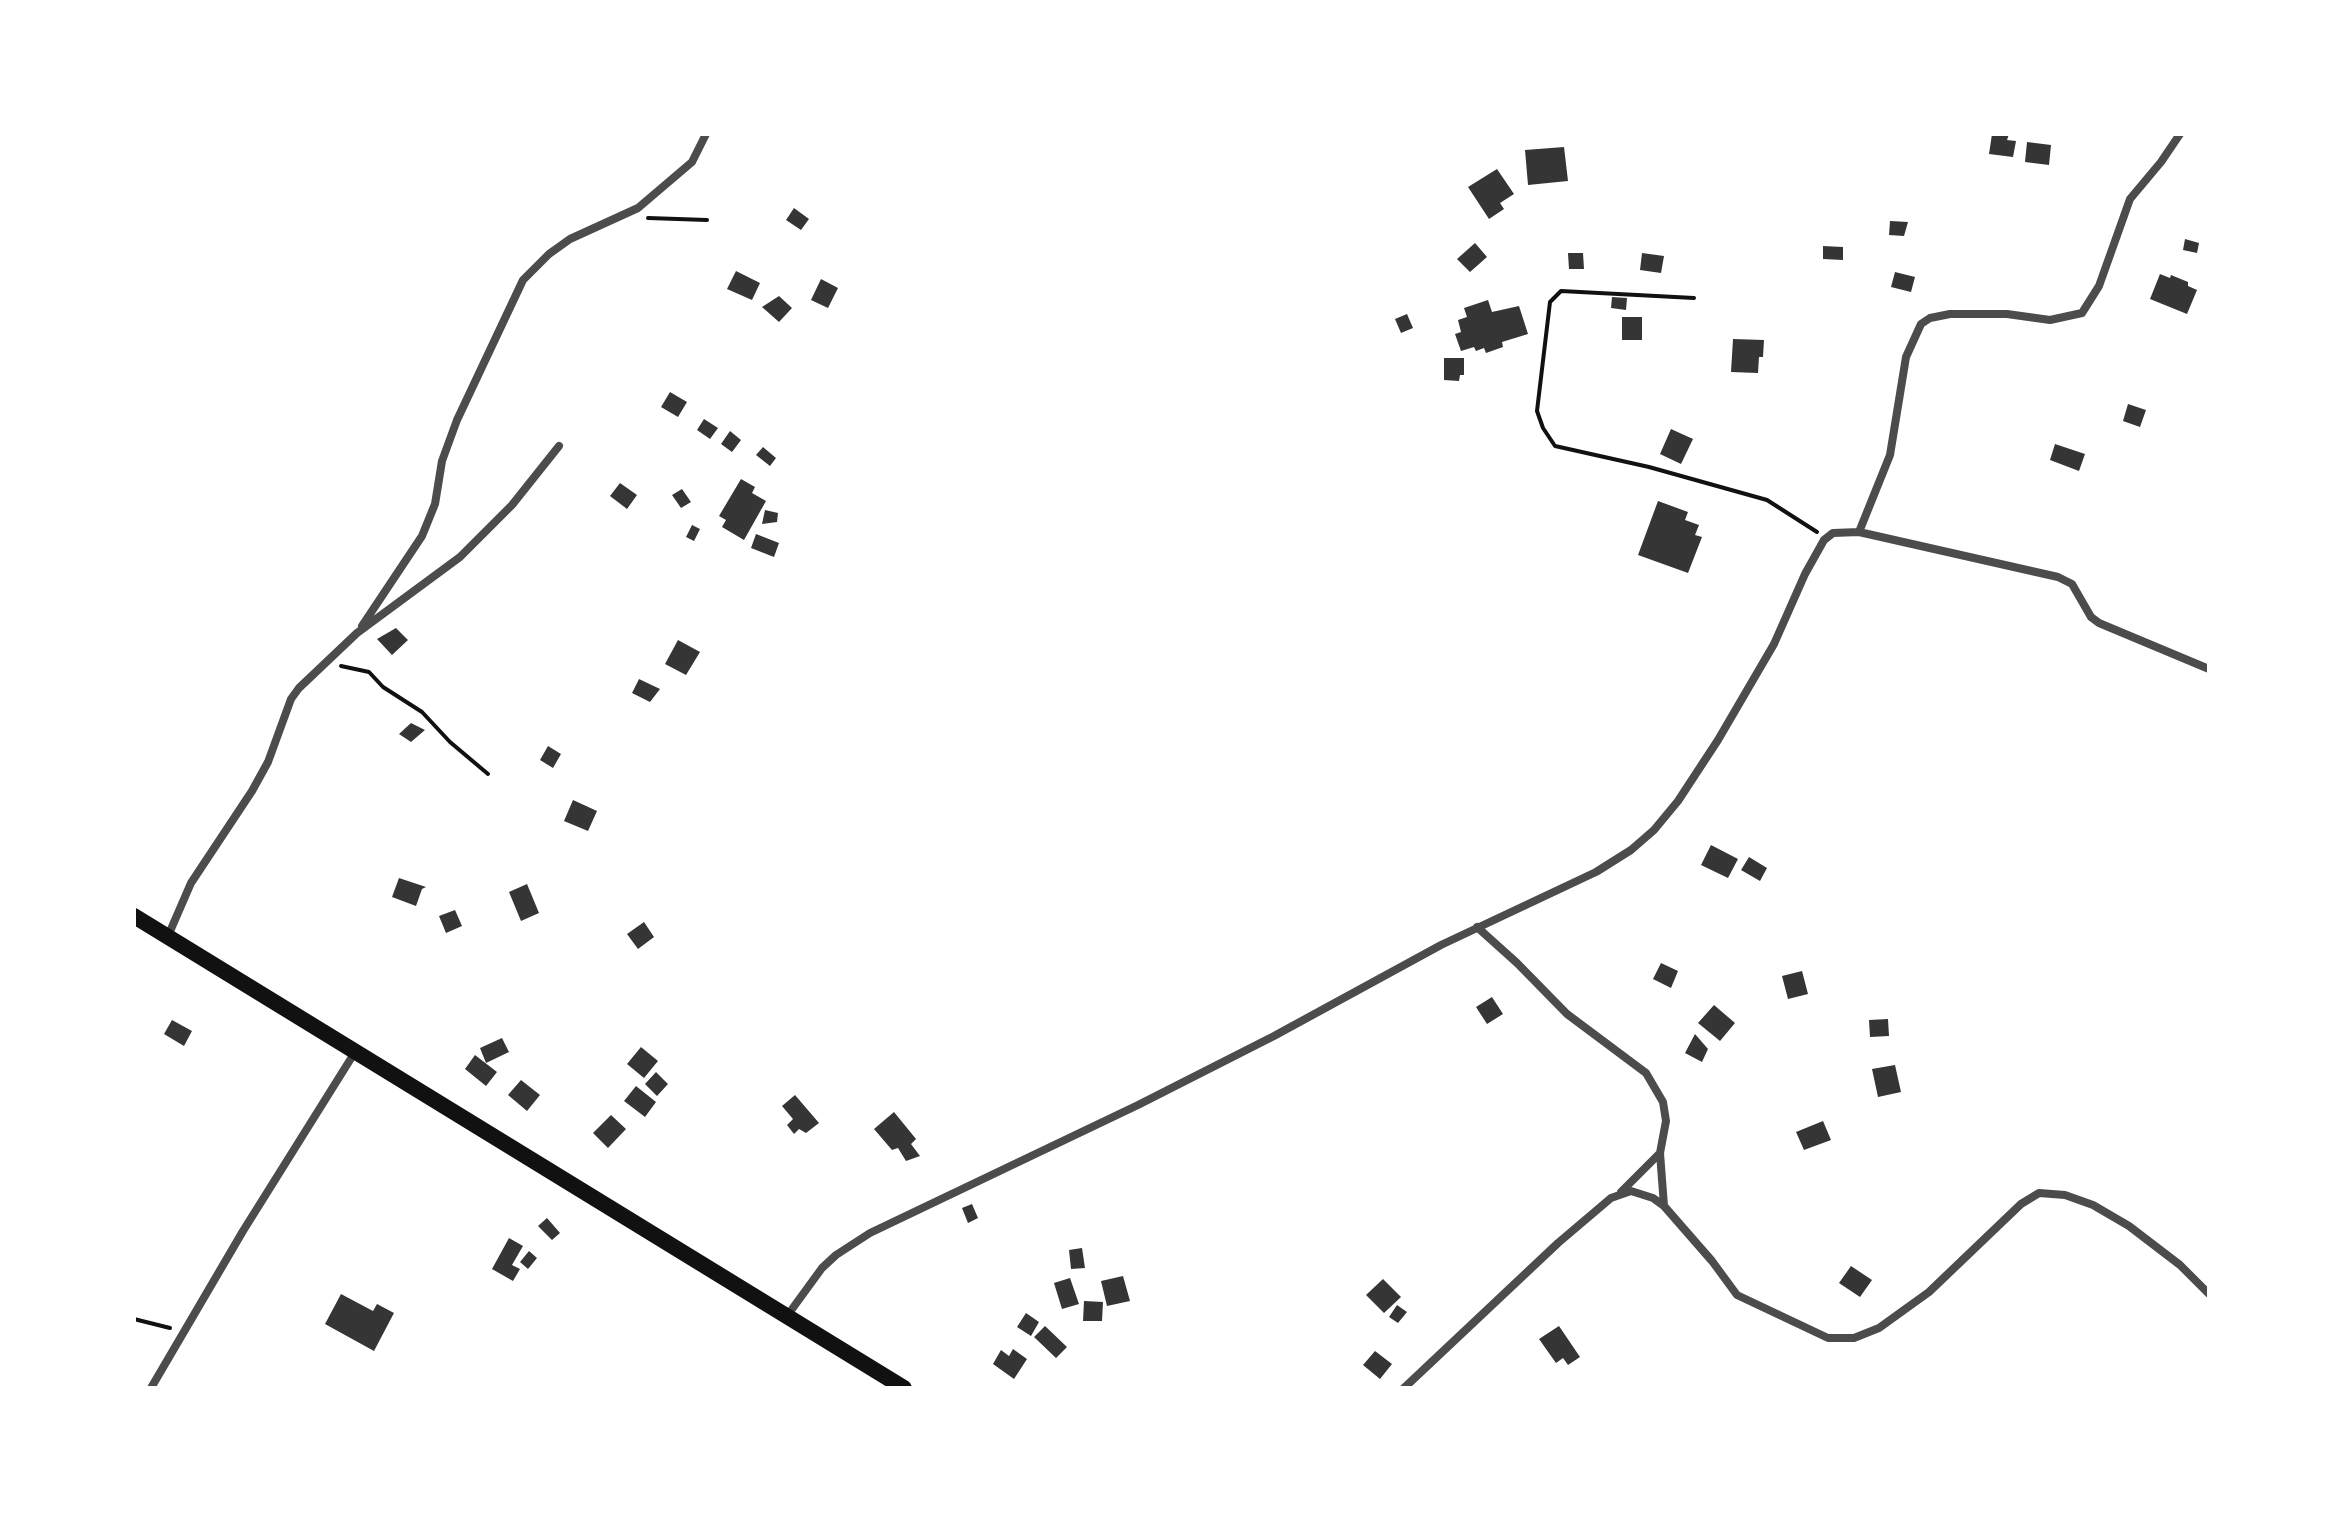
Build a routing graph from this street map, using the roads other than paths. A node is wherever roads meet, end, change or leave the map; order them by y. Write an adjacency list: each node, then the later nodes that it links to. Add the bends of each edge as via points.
1 (706, 134): 5 (street, via 692,162 638,208 570,239 523,280 457,420 422,536)
2 (2180, 134): 4 (street, via 2130,199 2099,286 2082,313 2050,320 1950,314 1921,324 1906,357 1890,455)
3 (559, 446): 5 (street, via 512,505 460,557)
4 (1859, 532): 6 (street, via 2058,577 2072,584 2099,623); 8 (street, via 1839,531 1824,540 1750,690 1654,830 1596,872)
5 (357, 633): 9 (street, via 291,699 268,762 191,883)
6 (2209, 669)
7 (134, 916): 9 (highway)
8 (1477, 927): 11 (street, via 1567,1014 1646,1073 1663,1102 1666,1121); 15 (street, via 1138,1105 862,1237 822,1268)
9 (167, 937): 10 (highway)
10 (355, 1052): 15 (highway); 16 (street)
11 (1660, 1153): 12 (street); 13 (street)
12 (1621, 1193): 13 (street, via 1643,1194); 18 (street, via 1558,1243)
13 (1664, 1206): 14 (street, via 1737,1295 1828,1338 1854,1338 1879,1328 1929,1292 2039,1193 2093,1205 2129,1226)
14 (2209, 1294)
15 (787, 1317): 17 (highway)
16 (151, 1388)
17 (904, 1388)
18 (1404, 1388)

